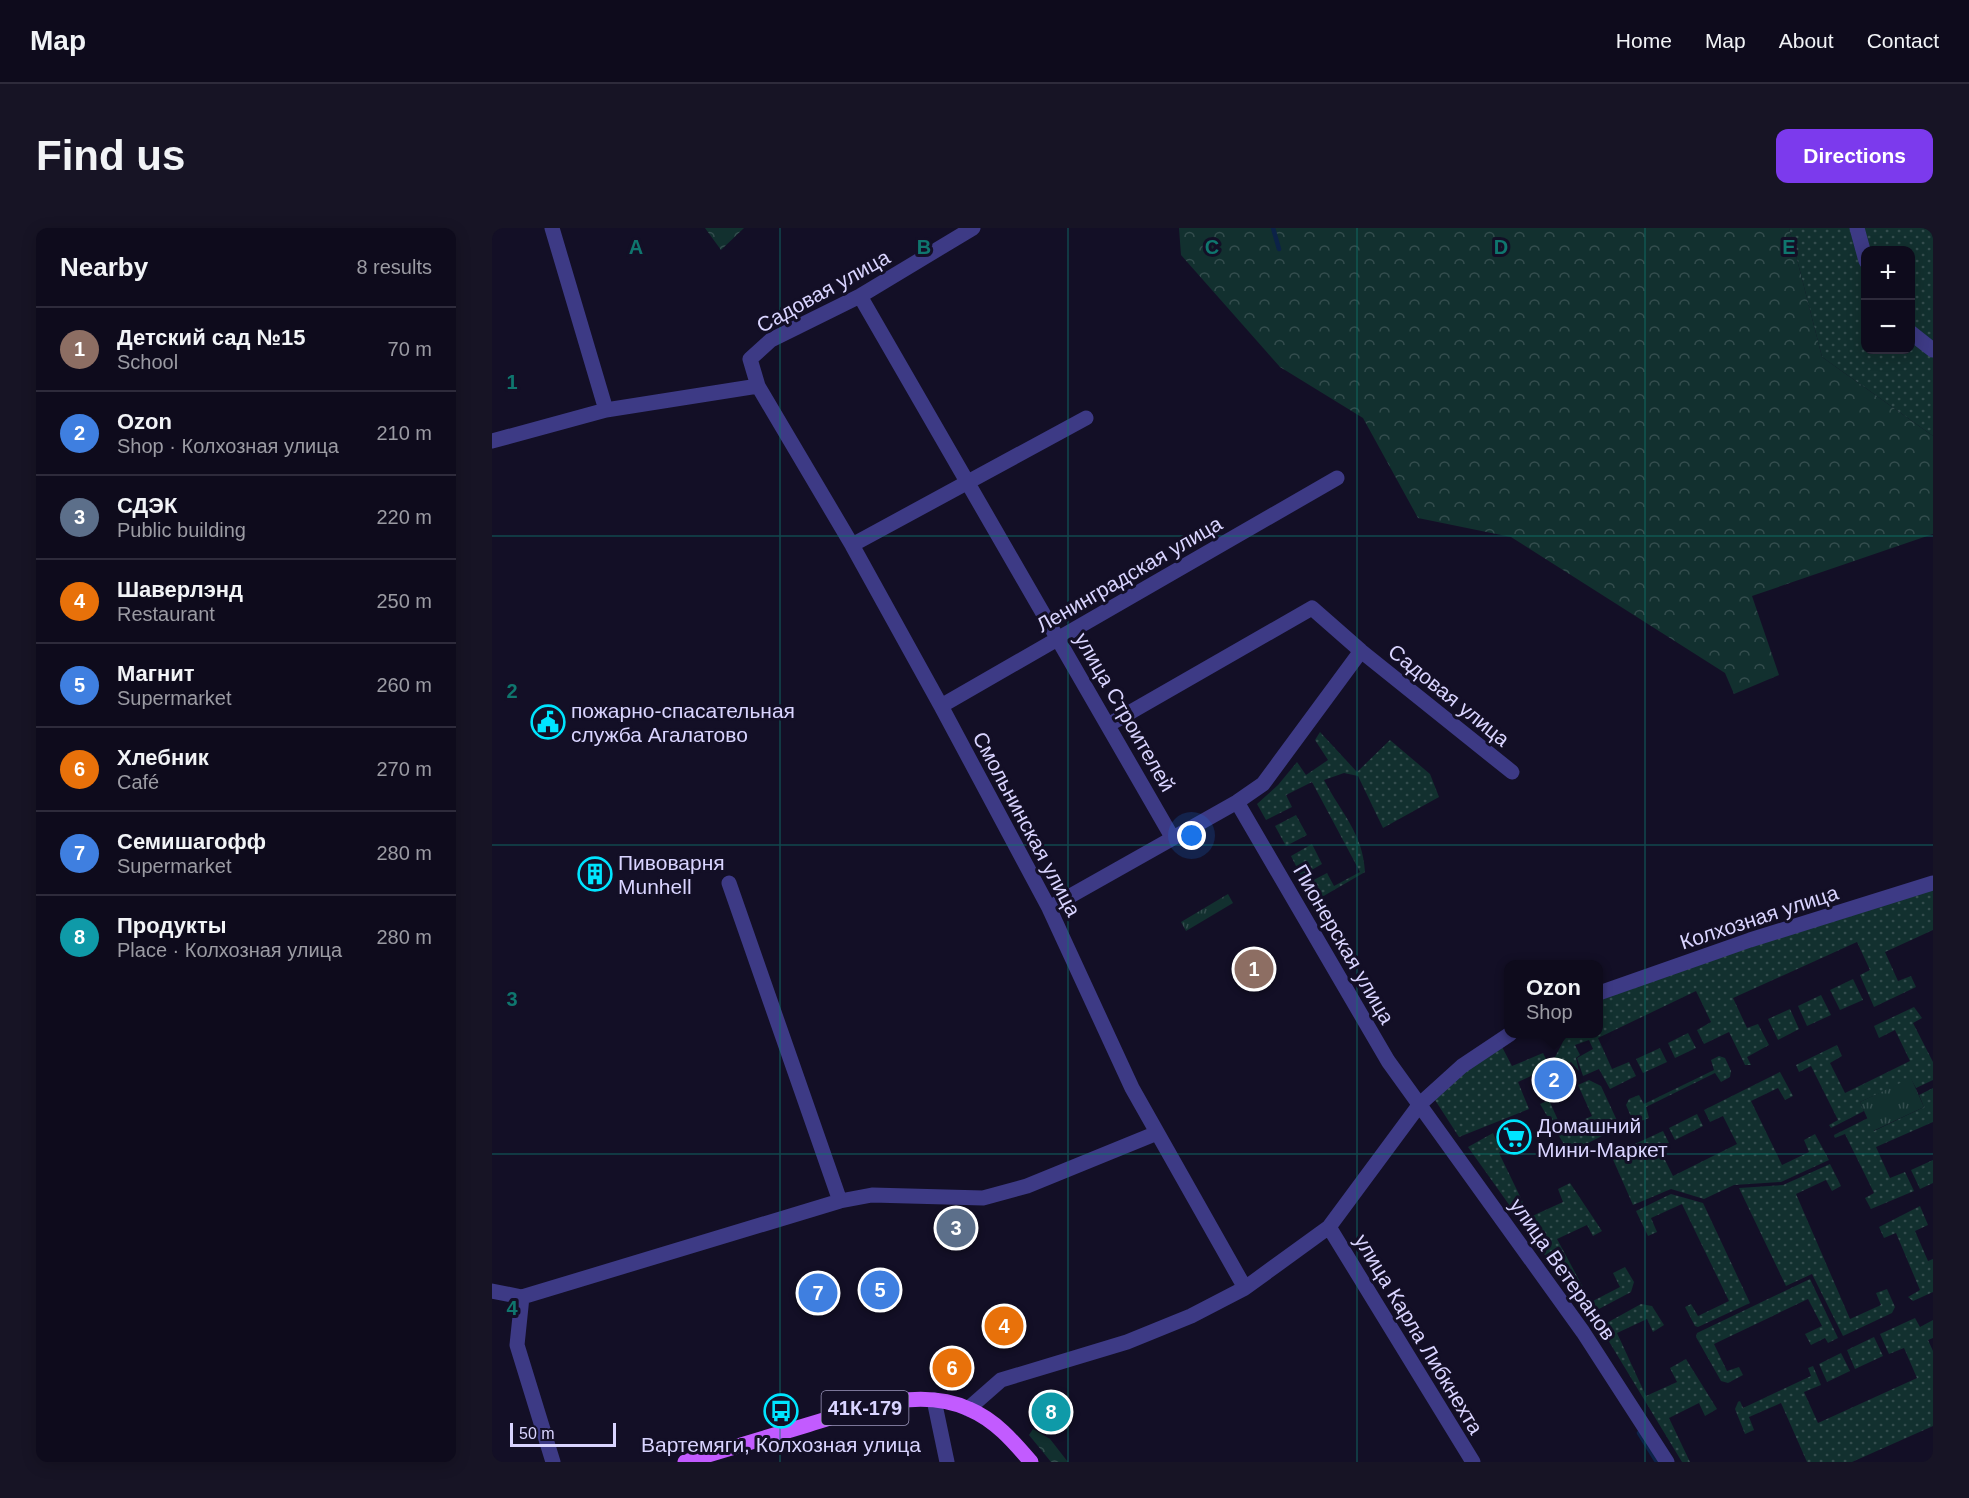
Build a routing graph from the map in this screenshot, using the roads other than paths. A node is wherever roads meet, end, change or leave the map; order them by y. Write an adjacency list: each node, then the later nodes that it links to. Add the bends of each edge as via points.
1 (552, 228): 9 (street)
2 (973, 228): 5 (street, Садовая улица)
3 (1857, 228): 4 (street)
4 (1862, 246)
5 (860, 296): 8 (street, Садовая улица, via 764,346 750,359); 13 (street, улица Строителей)
6 (1915, 335): 7 (street)
7 (1933, 350)
8 (758, 386): 9 (street); 14 (street, Смольнинская улица)
9 (606, 410): 11 (street)
10 (1086, 418): 13 (street)
11 (492, 441)
12 (1337, 478): 15 (street, Ленинградская улица)
13 (969, 484): 14 (street); 15 (street, улица Строителей)
14 (852, 544): 17 (street, Смольнинская улица)
15 (1059, 639): 17 (street, Ленинградская улица); 18 (street, улица Строителей)
16 (1361, 651): 18 (street, Садовая улица, via 1312,608); 19 (street, Садовая улица); 20 (street, via 1263,784)
17 (941, 706): 24 (street, Смольнинская улица)
18 (1108, 725): 21 (street, улица Строителей)
19 (1512, 772)
20 (1237, 802): 21 (street); 27 (street, Пионерская улица, via 1388,1060)
21 (1172, 837): 24 (street)
22 (729, 883): 29 (street)
23 (1933, 884): 25 (street, Колхозная улица, via 1750,940)
24 (1049, 908): 28 (street, Смольнинская улица, via 1132,1088)
25 (1603, 992)
26 (1504, 1038): 27 (street, via 1461,1066)
27 (1419, 1104): 30 (street); 41 (street, улица Ветеранов, via 1583,1332)
28 (1157, 1133): 29 (street, via 1027,1186 983,1198 872,1195); 31 (street, Смольнинская улица)
29 (840, 1201): 33 (street)
30 (1329, 1227): 31 (street); 40 (street, улица Карла Либкнехта)
31 (1245, 1288): 35 (street, via 1191,1316 1126,1342 1001,1380)
32 (492, 1291): 33 (street)
33 (522, 1297): 36 (street, via 517,1345)
34 (934, 1400): 35 (main road, 41К-179); 37 (main road, 41К-179, via 880,1404); 38 (street)
35 (968, 1409): 39 (main road, 41К-179, via 1006,1434)
36 (553, 1462)
37 (685, 1462)
38 (947, 1462)
39 (1031, 1462)
40 (1473, 1462)
41 (1667, 1462)

